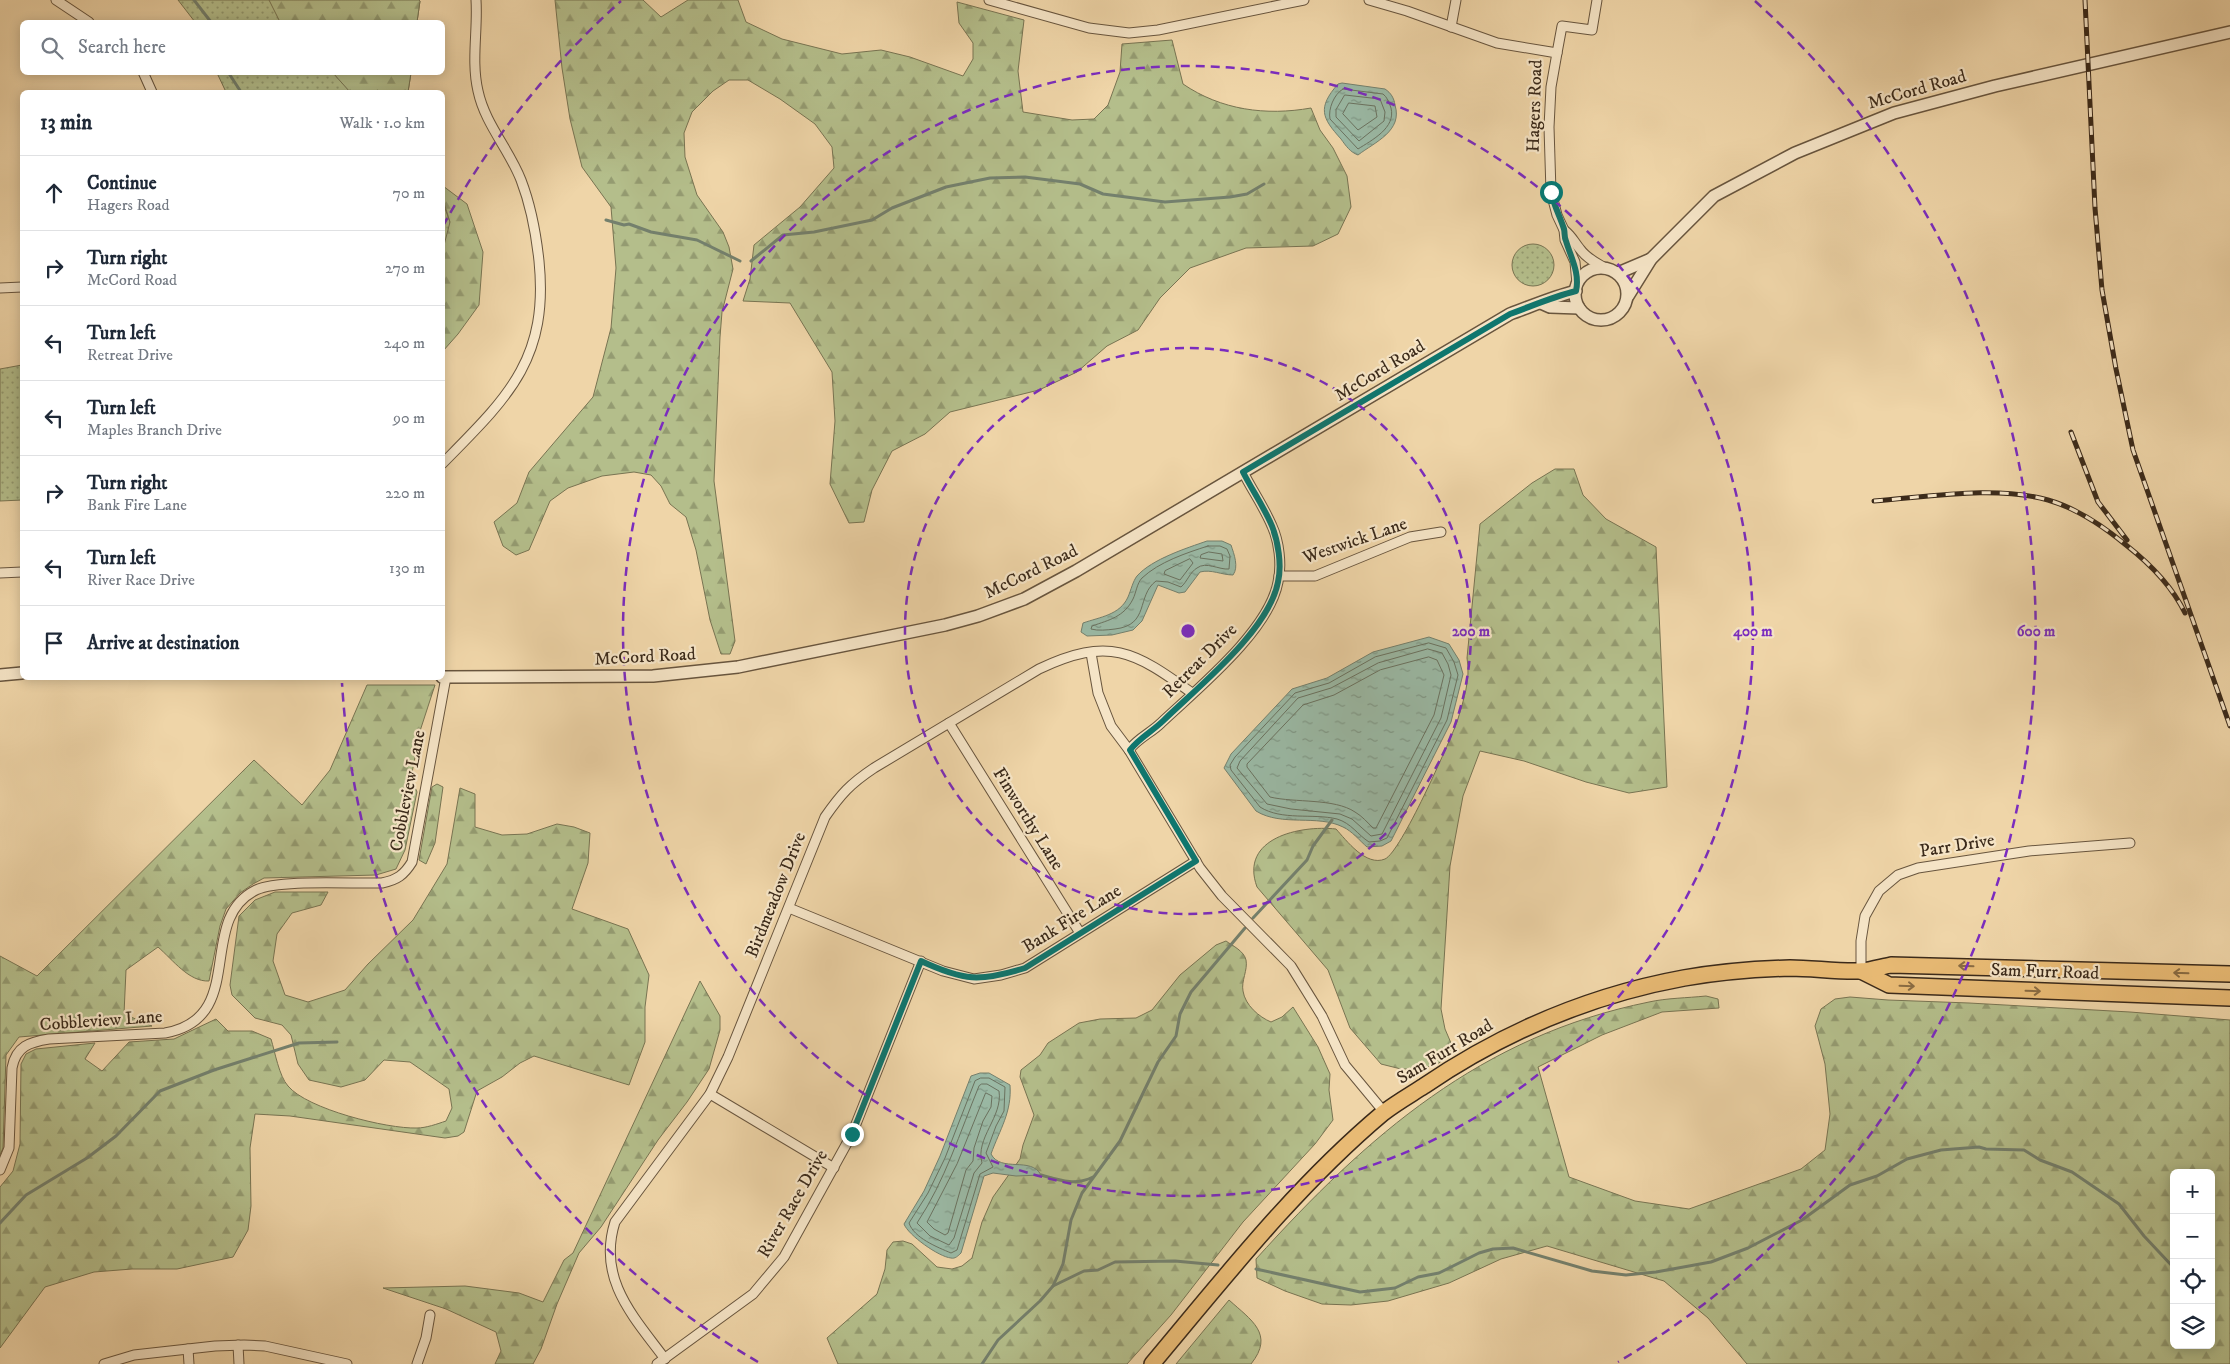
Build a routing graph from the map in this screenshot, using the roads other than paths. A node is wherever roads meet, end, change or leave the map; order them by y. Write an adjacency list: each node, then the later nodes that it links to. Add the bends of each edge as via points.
1 (56, 0): 8 (street)
2 (476, 0): 23 (street, via 475,70 478,92 487,117 521,178 530,206 542,287 541,306 535,340 513,387 490,416)
3 (988, 0): 4 (street, via 1089,28 1129,33)
4 (1304, 0)
5 (1369, 0): 9 (street, Hagers Road)
6 (1456, 0): 9 (street)
7 (1597, 0): 11 (street, via 1592,30 1562,26)
8 (86, 20)
9 (1451, 27): 11 (street, Hagers Road, via 1510,47)
10 (2230, 32): 15 (street, McCord Road, via 1994,86 1865,123 1795,153 1714,196)
11 (1557, 53): 14 (street, Hagers Road, via 1551,87 1549,152 1551,192)
12 (144, 75): 13 (street)
13 (151, 90)
14 (1564, 230): 16 (street, Hagers Road, via 1590,260); 19 (street, Hagers Road, via 1575,262)
15 (1651, 260): 16 (street, McCord Road); 20 (street, McCord Road)
16 (1612, 271): 19 (street, McCord Road, via 1593,269 1584,275); 20 (street, via 1624,281)
17 (20, 287): 18 (street)
18 (0, 288)
19 (1576, 288): 21 (street, McCord Road); 22 (street)
20 (1628, 296): 22 (street, McCord Road, via 1622,310 1610,319 1591,319)
21 (1541, 303): 22 (street, McCord Road, via 1550,307); 24 (street, McCord Road, via 1510,314)
22 (1579, 308)
23 (445, 461)
24 (1243, 472): 28 (street, Retreat Drive, via 1272,526 1279,557); 32 (street, McCord Road, via 1040,591 997,610 946,625 694,673 618,677)
25 (1441, 532): 28 (street, Westwick Lane, via 1410,537 1315,576)
26 (20, 572): 27 (street)
27 (0, 573)
28 (1279, 576): 34 (street, Retreat Drive, via 1270,604 1257,626)
29 (1091, 652): 34 (street, Birdmeadow Drive, via 1128,653 1153,665); 35 (street, Birdmeadow Drive, via 1064,657 1039,669); 36 (street, via 1103,708 1111,726)
30 (20, 673): 31 (street)
31 (0, 675)
32 (445, 677)
33 (443, 680): 48 (street, Cobbleview Lane, via 412,862 404,873 382,883 267,886 248,895 228,922 211,1002 201,1018 183,1029 165,1034 49,1039 20,1048 12,1068 8,1148)
34 (1192, 693): 36 (street, Retreat Drive)
35 (949, 723): 39 (street, Birdmeadow Drive, via 849,785 825,817); 40 (street, Finworthy Lane)
36 (1130, 750): 38 (street)
37 (2130, 843): 42 (street, Parr Drive, via 2029,851 1904,872 1879,891 1865,916)
38 (1196, 861): 40 (street, Bank Fire Lane); 46 (street, via 1212,884 1291,966 1322,1016 1345,1065)
39 (789, 908): 41 (street, Bank Fire Lane); 45 (street, Birdmeadow Drive)
40 (1080, 933): 41 (street, Bank Fire Lane, via 1025,968 1002,975 974,979)
41 (921, 961): 47 (street, River Race Drive, via 852,1134)
42 (1861, 971): 43 (main road, Sam Furr Road, one-way to 42, via 1891,964); 44 (main road, Sam Furr Road, one-way to 44, via 1889,985); 46 (main road, Sam Furr Road, via 1790,968 1723,972 1673,980 1612,996 1540,1022 1488,1046)
43 (2230, 974)
44 (2230, 998)
45 (710, 1094): 47 (street); 52 (street, Birdmeadow Drive, via 615,1222 610,1236 614,1281 624,1305)
46 (1384, 1112): 58 (main road, Sam Furr Road, via 1290,1203)
47 (834, 1168): 52 (street, River Race Drive, via 784,1257 765,1281 753,1294)
48 (0, 1170)
49 (430, 1315): 57 (street)
50 (238, 1345): 51 (street); 55 (street); 56 (street, via 265,1346)
51 (188, 1349): 53 (street, via 134,1355); 54 (street)
52 (661, 1361)
53 (104, 1364)
54 (190, 1364)
55 (239, 1364)
56 (347, 1364)
57 (417, 1364)
58 (1152, 1364)

